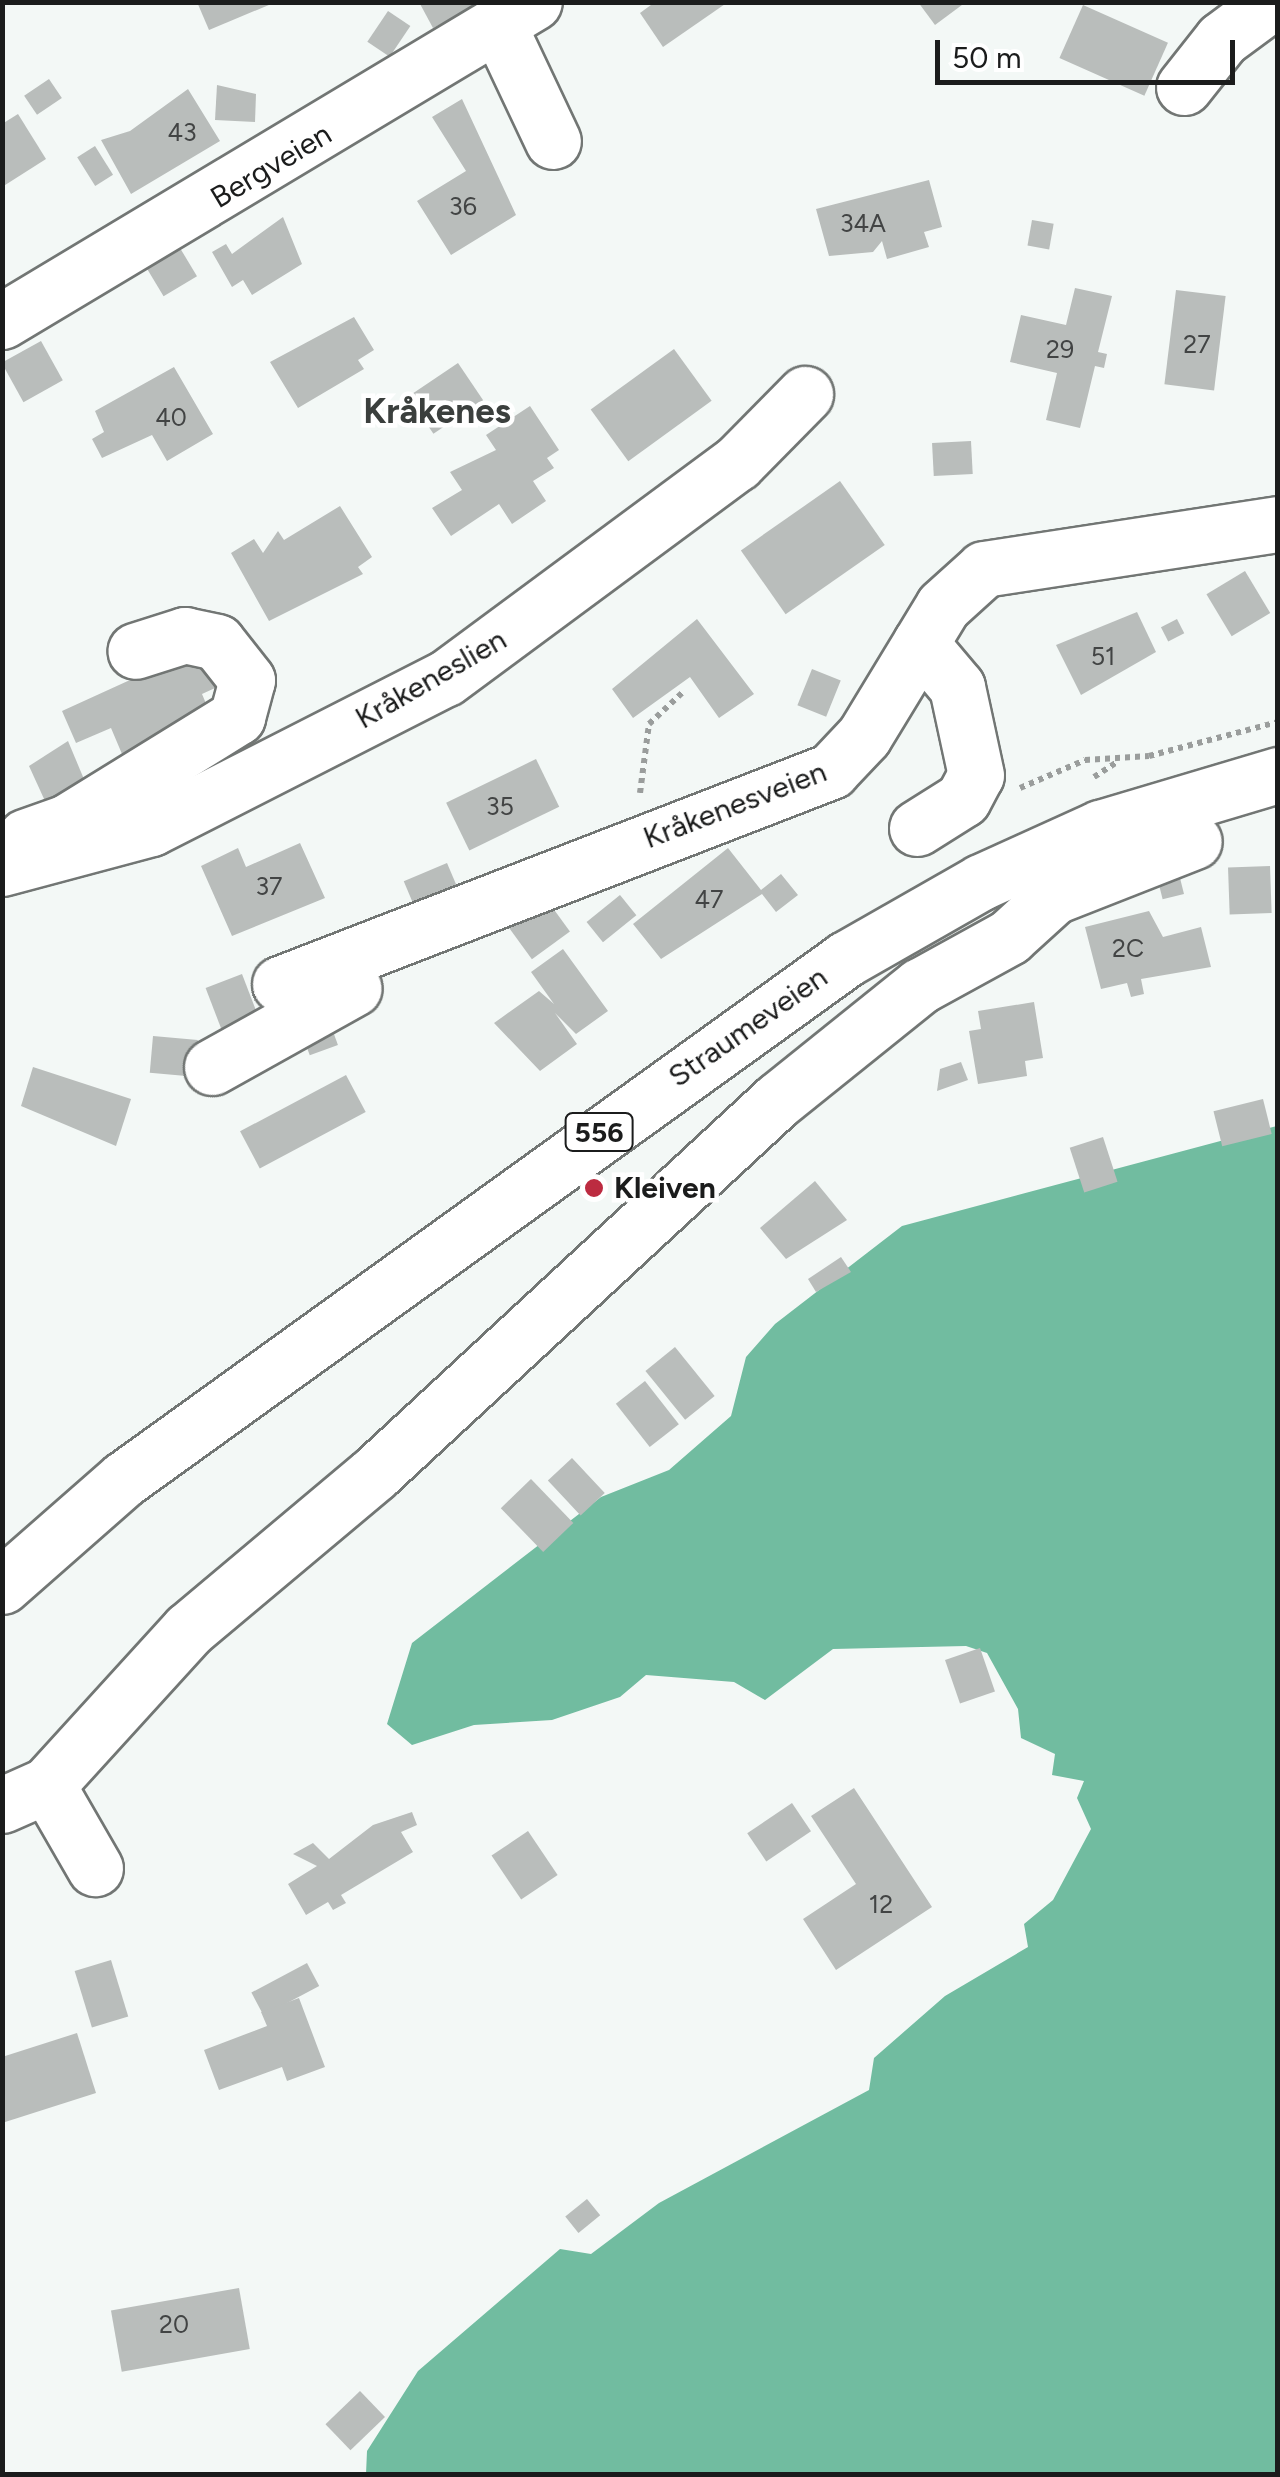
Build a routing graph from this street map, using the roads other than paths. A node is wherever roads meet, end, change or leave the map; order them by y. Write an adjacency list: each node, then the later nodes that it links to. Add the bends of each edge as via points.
1 (1272, 2): 3 (street, via 1222,38)
2 (516, 15): 4 (street); 5 (street, Bergveien)
3 (1184, 87)
4 (552, 141)
5 (2, 321)
6 (805, 394): 14 (street, Kråkeneslien, via 737,463 446,678 151,828)
7 (1278, 524): 8 (street, Kråkenesveien, via 996,564 956,590)
8 (920, 643): 11 (street, via 956,687 974,784); 15 (street, Kråkenesveien, via 864,736 831,771)
9 (135, 652): 13 (street, via 185,635 217,642 247,680 237,718 67,822)
10 (1278, 776): 18 (street, Straumeveien / 556, via 1100,828 924,912 758,1017)
11 (917, 828)
12 (1194, 841): 21 (street, via 1089,877 920,986 778,1100 376,1473 226,1595)
13 (2, 843)
14 (2, 868)
15 (462, 914): 16 (street); 17 (street, Kråkenesveien, via 449,940)
16 (280, 984)
17 (212, 1067)
18 (124, 1480): 19 (street, Straumeveien / 556); 20 (street, Straumeveien / 556)
19 (2, 1548)
20 (2, 1586)
21 (25, 1795): 22 (street)
22 (95, 1868)

